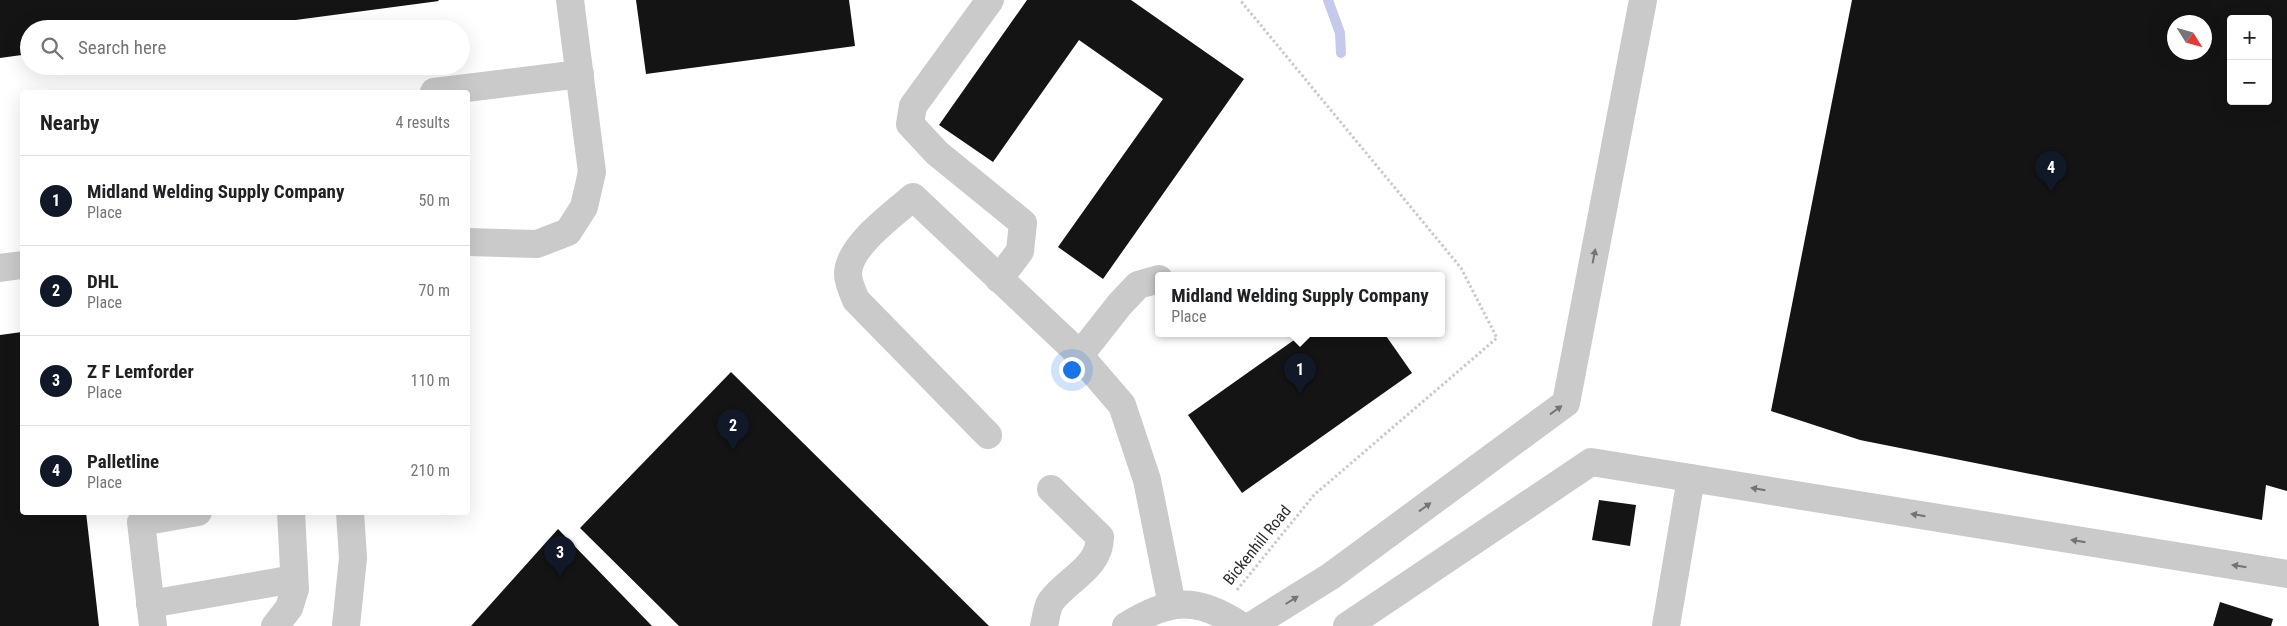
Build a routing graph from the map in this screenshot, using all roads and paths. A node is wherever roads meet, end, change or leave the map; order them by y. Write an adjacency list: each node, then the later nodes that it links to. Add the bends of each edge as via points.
1 (570, 0): 5 (street)
2 (990, 0): 10 (street, via 913,106 910,124 937,153 1023,222 1020,251)
3 (1240, 0): 23 (path, Bickenhill Road, via 1461,268 1497,338 1314,495)
4 (1643, 0): 28 (street, one-way to 4, via 1331,576 1566,403)
5 (580, 74): 6 (street); 7 (street, via 592,172 584,207 568,232 537,244)
6 (450, 90)
7 (470, 242)
8 (20, 265): 9 (street)
9 (0, 268)
10 (999, 279): 12 (street); 13 (street, via 913,197 869,236 852,256 848,275 856,300)
11 (1155, 280): 12 (street, via 1138,285)
12 (1079, 356): 21 (street, via 1122,405 1146,480)
13 (988, 435)
14 (1691, 478): 19 (street, one-way to 14); 29 (street, via 1591,462); 30 (street)
15 (1051, 489): 26 (street, via 1100,537 1100,548 1091,562 1050,602)
16 (181, 515): 22 (street, via 141,522)
17 (291, 515): 20 (street)
18 (350, 515): 25 (street, via 352,558)
19 (2287, 574)
20 (294, 579): 22 (street); 24 (street, via 295,589 289,608)
21 (1172, 605): 23 (street, via 1203,606); 27 (street, via 1148,612)
22 (152, 615)
23 (1231, 619)
24 (275, 626)
25 (346, 626)
26 (1044, 626)
27 (1126, 626)
28 (1251, 626)
29 (1347, 626)
30 (1666, 626)

